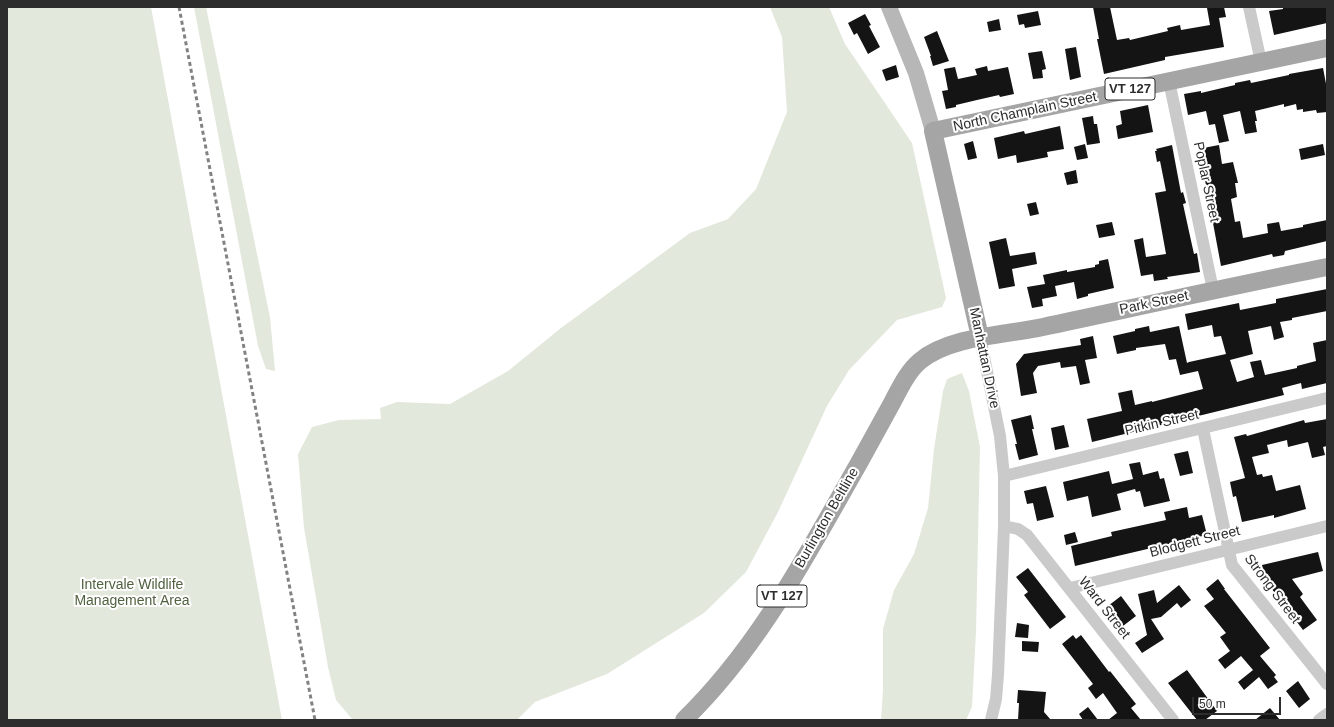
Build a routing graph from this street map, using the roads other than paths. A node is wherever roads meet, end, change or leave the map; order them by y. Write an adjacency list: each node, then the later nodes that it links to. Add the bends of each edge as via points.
1 (889, 7): 6 (street, Manhattan Drive, via 916,73)
2 (1249, 7): 4 (street)
3 (1327, 48): 4 (main road, North Champlain Street / VT 127)
4 (1261, 62): 5 (main road, North Champlain Street / VT 127)
5 (1169, 81): 6 (main road, North Champlain Street / VT 127); 8 (street, Poplar Street)
6 (933, 131): 9 (main road, Manhattan Drive)
7 (1327, 267): 8 (main road, Park Street / VT 127)
8 (1213, 290): 9 (main road, Park Street / VT 127, via 1031,330)
9 (980, 337): 12 (street, Manhattan Drive, via 1000,436); 19 (main road, Burlington Beltline / VT 127, via 940,349 911,371 764,624 711,693)
10 (1327, 398): 11 (street, Pitkin Street)
11 (1203, 429): 12 (street, Pitkin Street); 15 (street, Strong Street)
12 (1004, 476): 13 (street, Manhattan Drive)
13 (1004, 526): 16 (street, Ward Street, via 1027,535); 20 (street, Manhattan Drive, via 997,692)
14 (1327, 526): 15 (street, Blodgett Street)
15 (1229, 549): 16 (street, Blodgett Street); 17 (street, Strong Street, via 1232,565)
16 (1070, 588): 21 (street, Ward Street)
17 (1327, 684)
18 (1327, 714): 22 (street)
19 (684, 720)
20 (991, 720)
21 (1173, 720)
22 (1319, 720)

